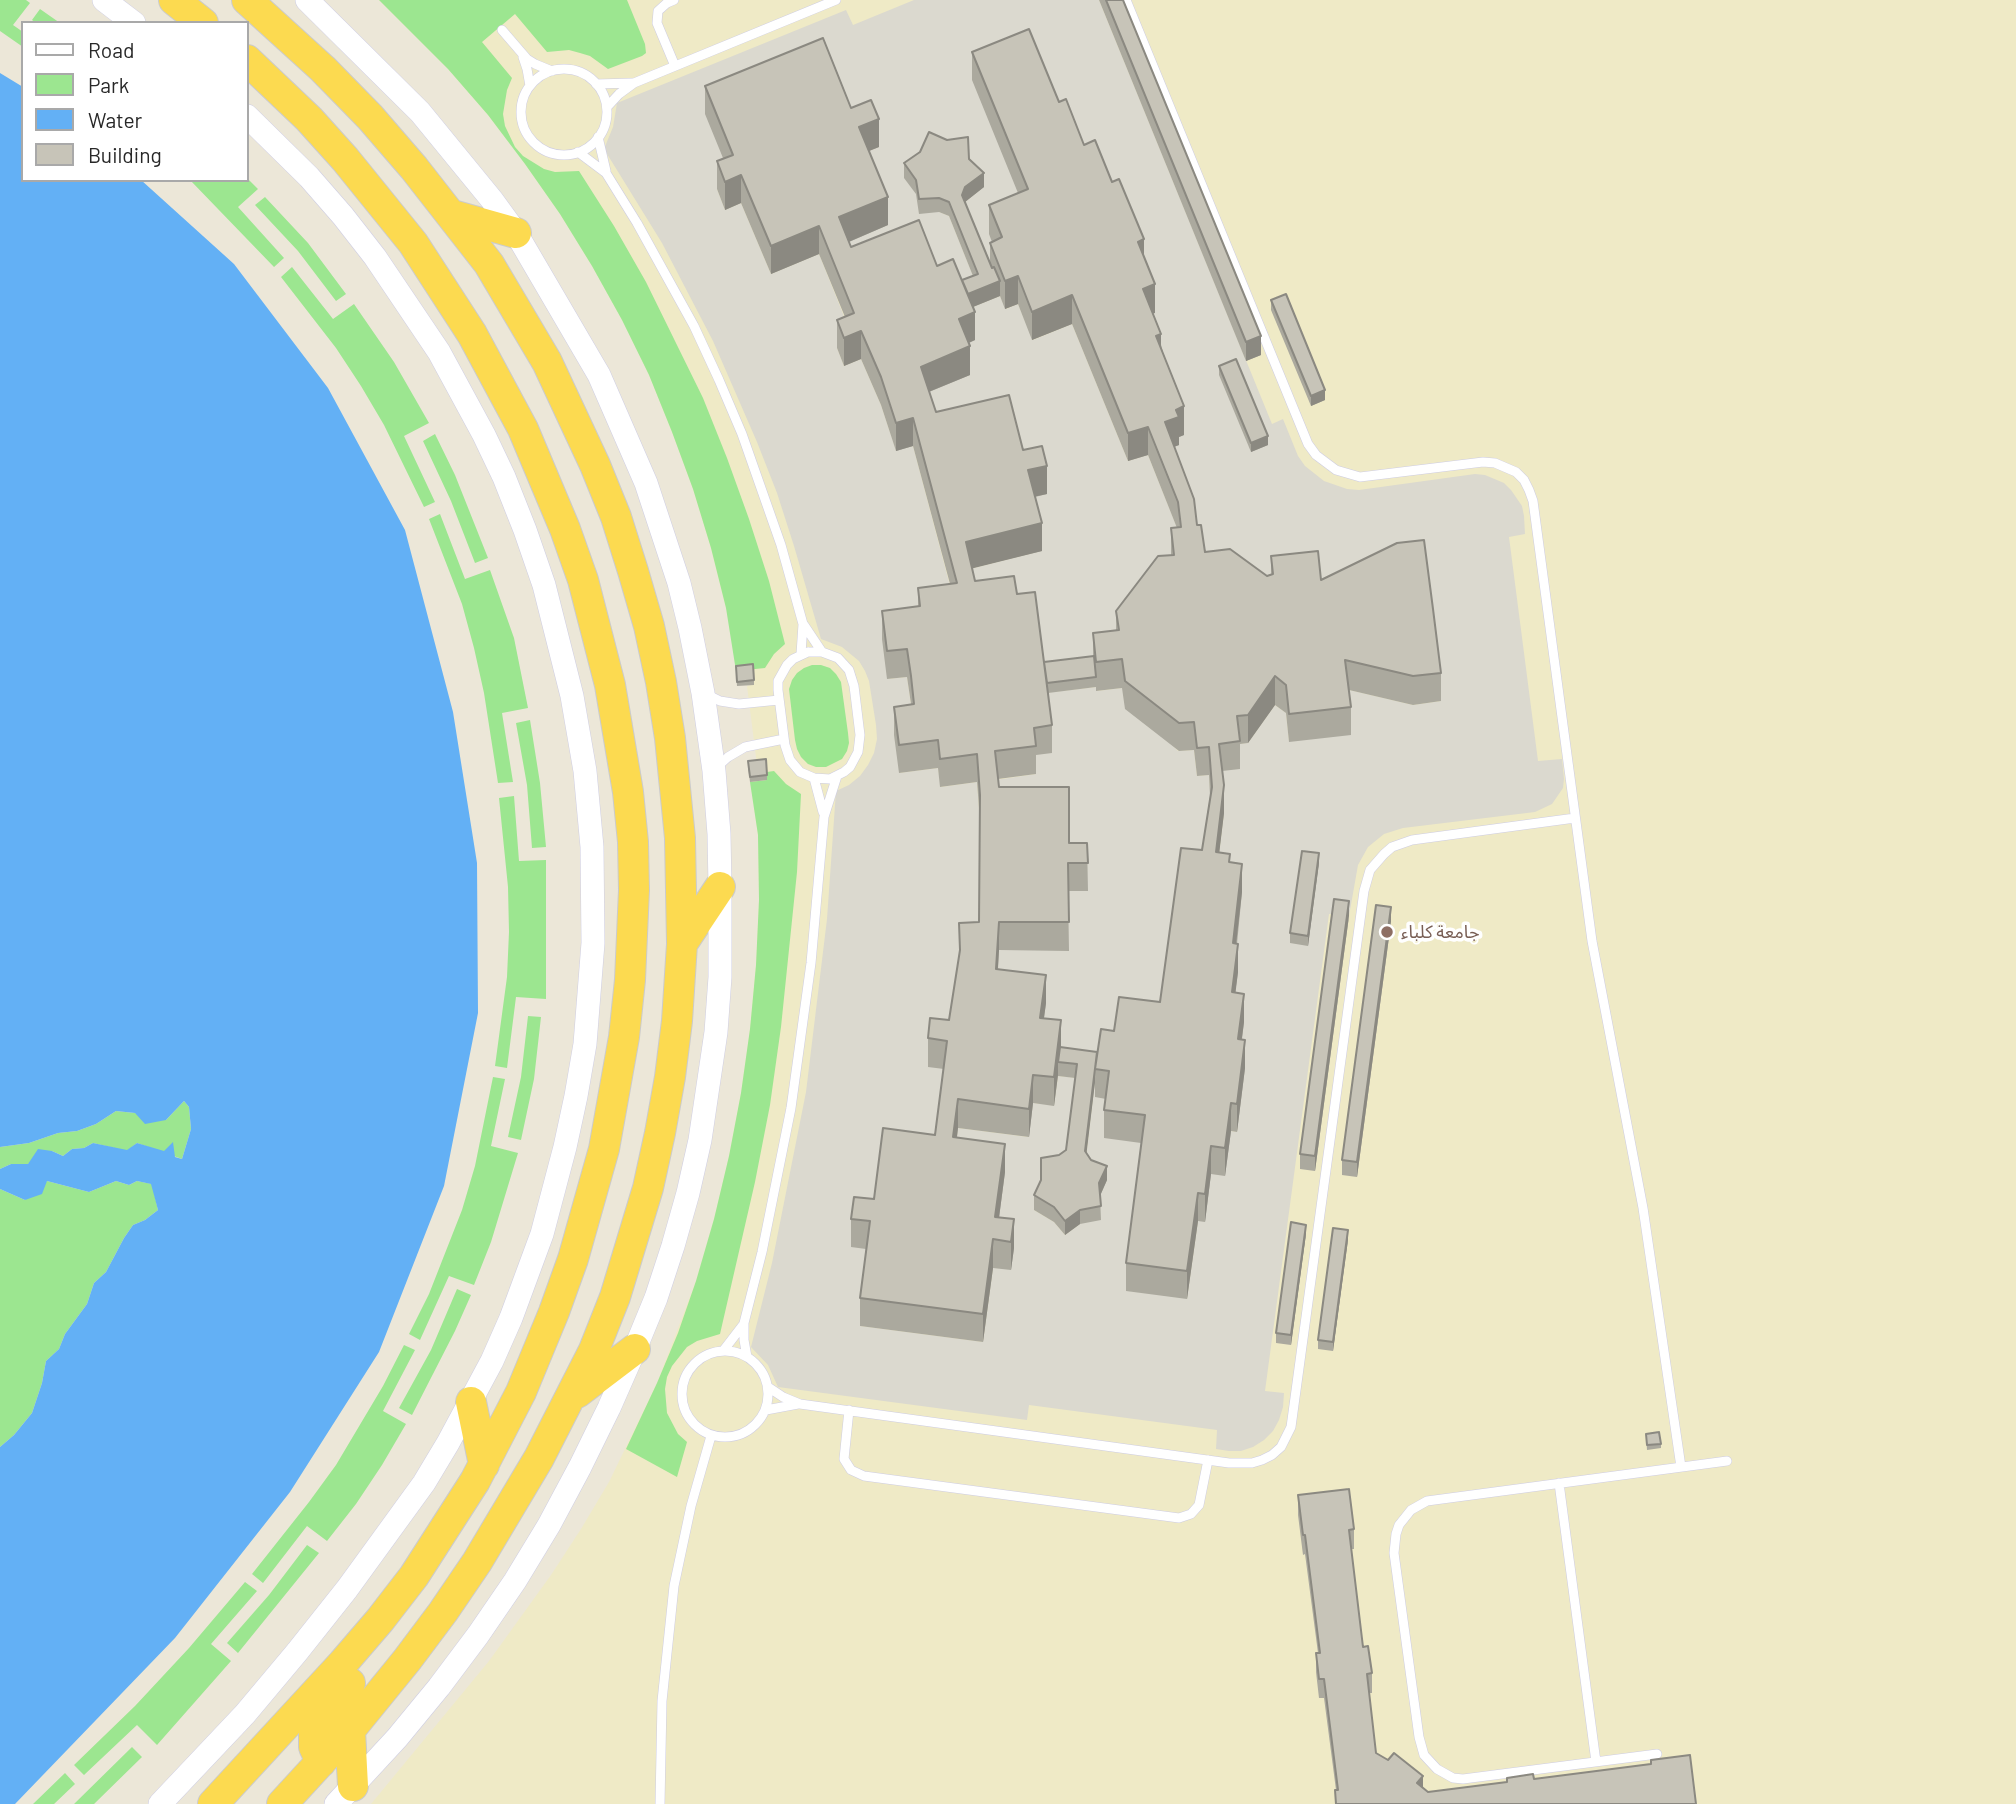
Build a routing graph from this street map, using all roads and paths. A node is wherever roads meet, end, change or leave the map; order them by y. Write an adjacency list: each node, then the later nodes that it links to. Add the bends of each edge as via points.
1 (104, 0): 8 (street)
2 (174, 0): 9 (highway)
3 (247, 0): 23 (highway, via 370,117)
4 (307, 0): 24 (street, via 420,112)
5 (674, 0): 13 (lane, via 659,11 657,23)
6 (836, 0): 13 (lane)
7 (1126, 0): 35 (lane, via 1308,444 1316,454 1336,470 1360,477 1495,463 1524,480 1532,501)
8 (131, 21)
9 (200, 21)
10 (502, 30): 11 (lane)
11 (520, 52): 14 (lane); 17 (lane)
12 (248, 61): 51 (highway, via 309,119 380,200 444,288 499,381 565,529 598,632 620,738 634,890 630,980 615,1093 573,1259 538,1353)
13 (675, 66): 16 (lane)
14 (552, 71): 15 (lane, via 580,72); 17 (lane)
15 (596, 83): 16 (lane); 18 (lane)
16 (634, 83): 18 (lane)
17 (530, 86): 21 (lane, via 522,106 529,137 546,151)
18 (607, 107): 20 (lane)
19 (248, 117): 44 (street, via 309,177 367,247 462,393 525,530 572,696 585,771 594,895 585,1044 542,1234 511,1318)
20 (598, 137): 21 (lane); 22 (lane)
21 (578, 152): 22 (lane)
22 (606, 173): 25 (lane, via 666,274 719,380 762,489)
23 (452, 215): 24 (highway); 37 (highway, via 489,264 547,362 616,517 649,626 670,738 680,838)
24 (516, 233): 28 (street, via 599,375 633,450 679,583)
25 (803, 624): 26 (lane); 27 (lane)
26 (822, 652): 27 (lane); 32 (lane, via 844,663 855,686 858,752 850,767)
27 (801, 654): 29 (lane, via 778,681)
28 (703, 693): 29 (lane, via 739,704); 31 (street)
29 (779, 699): 30 (lane)
30 (784, 739): 31 (lane, via 745,747); 33 (lane, via 794,766)
31 (714, 771): 36 (street)
32 (837, 776): 33 (lane); 34 (lane)
33 (814, 778): 34 (lane)
34 (824, 817): 38 (lane, via 794,1084)
35 (1575, 818): 49 (lane, via 1412,840 1392,847 1370,870 1292,1427 1281,1447 1262,1460 1240,1464); 52 (lane, via 1600,991 1645,1219)
36 (720, 887): 37 (highway); 39 (street, via 716,1032 700,1140 673,1246)
37 (682, 944): 43 (highway, via 670,1077 648,1188 615,1297)
38 (744, 1323): 40 (lane); 41 (lane)
39 (635, 1349): 43 (highway); 59 (street, via 580,1467 515,1581 439,1687)
40 (723, 1351): 41 (lane); 48 (lane, via 702,1357 683,1383 687,1415)
41 (747, 1357): 42 (lane, via 761,1370)
42 (768, 1387): 45 (lane); 46 (lane)
43 (572, 1397): 55 (highway, via 477,1562 407,1660)
44 (471, 1402): 51 (highway); 60 (street, via 424,1482 347,1589 245,1714)
45 (800, 1404): 46 (lane); 47 (lane)
46 (765, 1410): 48 (lane, via 748,1432)
47 (849, 1410): 49 (lane); 49 (lane, via 844,1459 851,1470 864,1476 1179,1518 1199,1505)
48 (711, 1436): 63 (lane, via 674,1586 662,1701)
49 (1208, 1460)
50 (1727, 1461): 52 (lane)
51 (484, 1465): 54 (highway, via 446,1529)
52 (1681, 1467): 53 (lane)
53 (1559, 1483): 58 (lane); 58 (lane, via 1427,1501 1404,1517 1394,1543 1413,1698 1424,1755 1453,1778)
54 (380, 1620): 57 (highway, via 360,1670 314,1730 314,1747); 61 (highway)
55 (349, 1730): 57 (highway); 59 (highway)
56 (1657, 1754): 58 (lane)
57 (321, 1762): 62 (highway)
58 (1596, 1762)
59 (345, 1795)
60 (160, 1804)
61 (213, 1804)
62 (282, 1804)
63 (660, 1804)

